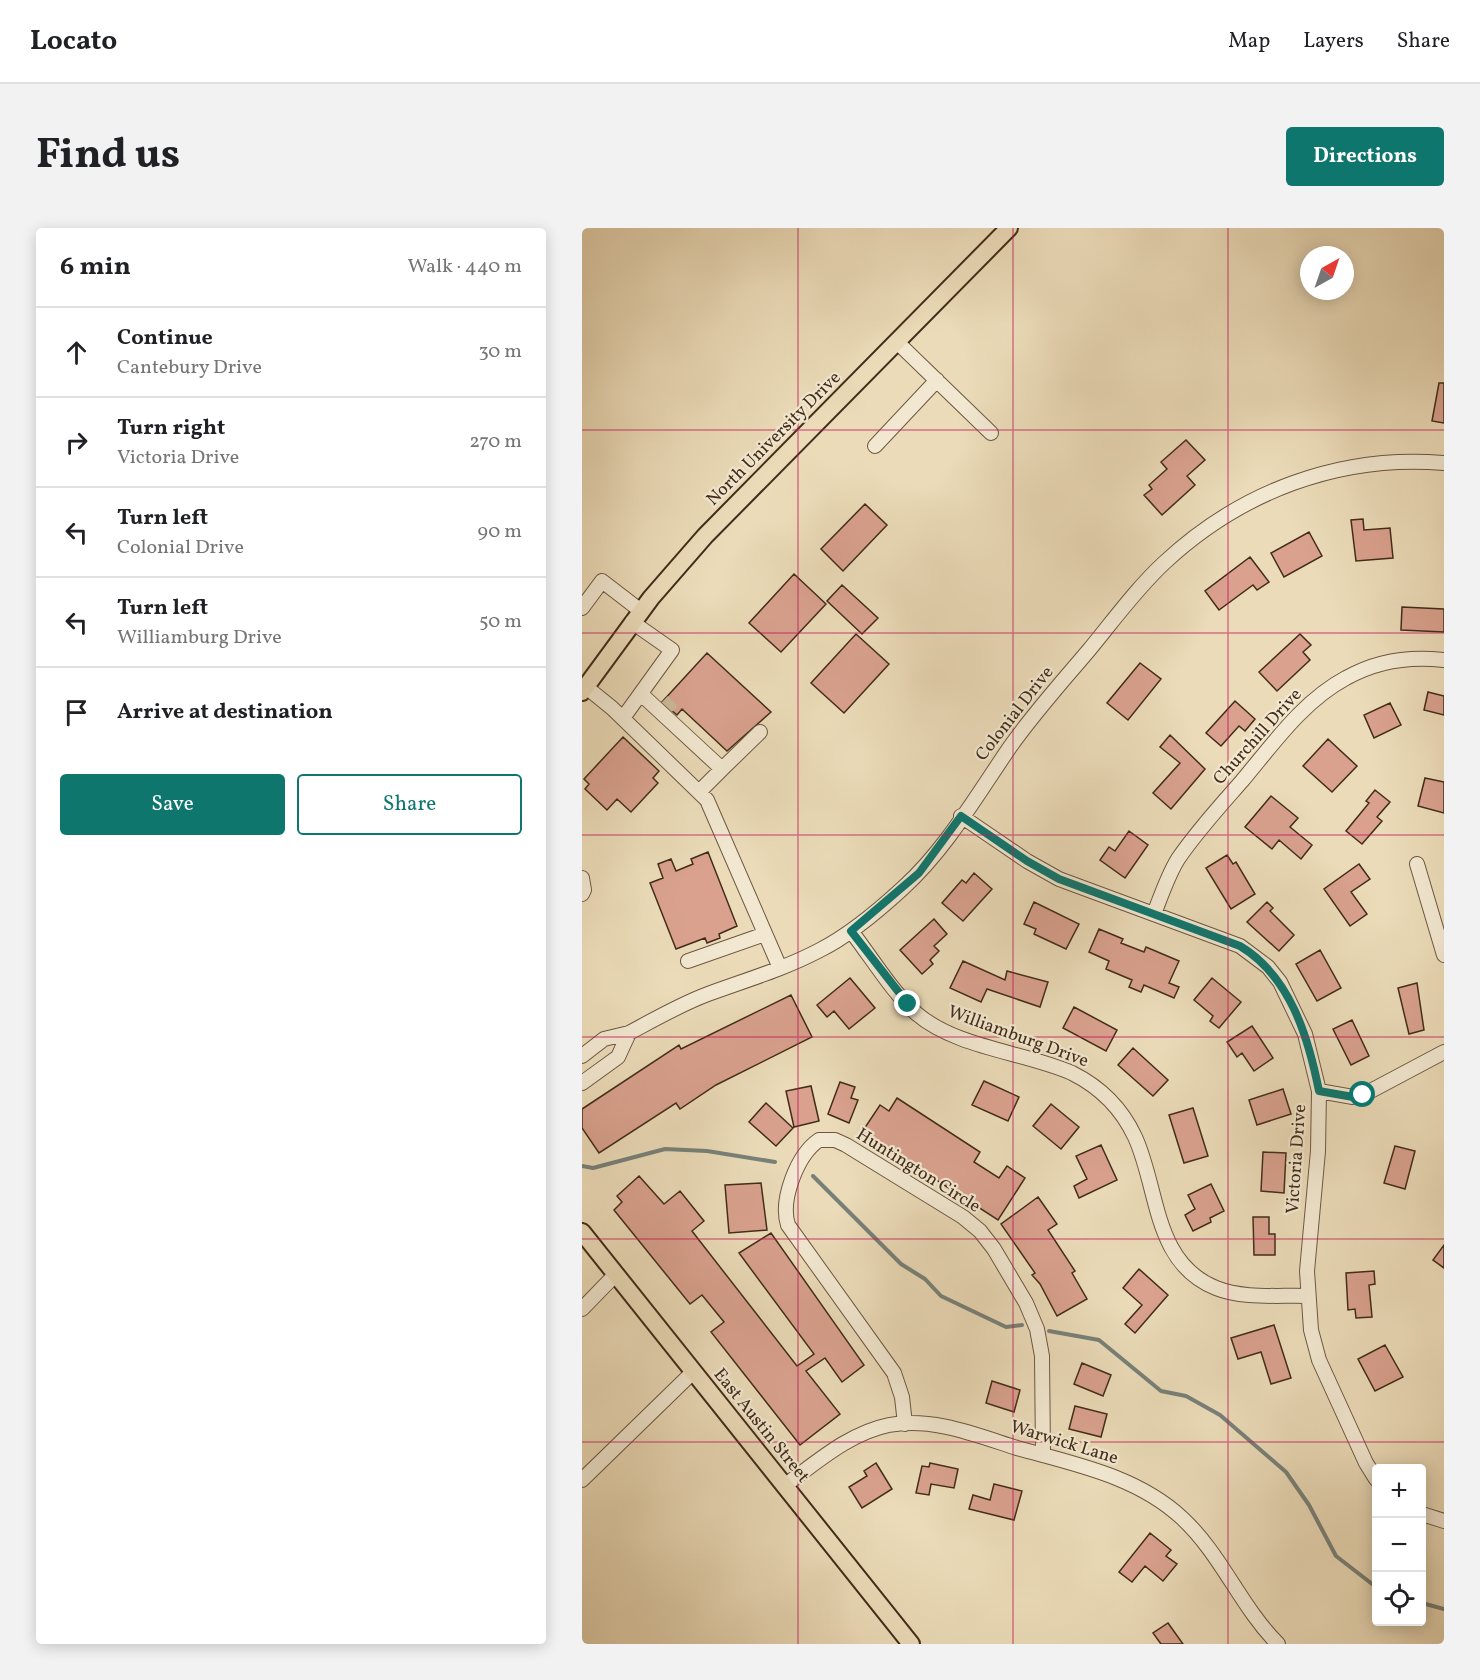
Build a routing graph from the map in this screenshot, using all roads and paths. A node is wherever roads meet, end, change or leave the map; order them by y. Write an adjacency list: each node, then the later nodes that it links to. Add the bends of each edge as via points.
1 (1009, 228): 2 (main road, North University Drive)
2 (897, 342): 3 (street); 8 (main road, North University Drive, via 705,536)
3 (937, 380): 4 (street); 5 (street)
4 (991, 433)
5 (875, 446)
6 (1444, 463): 17 (street, Colonial Drive, via 1382,462 1317,474 1244,504 1200,534 1163,564 1136,593 1024,729)
7 (582, 608): 8 (street, via 602,581)
8 (636, 616): 10 (main road, North University Drive); 11 (street, via 672,650)
9 (1444, 660): 21 (street, Churchill Drive, via 1387,662 1348,677 1319,696 1198,833 1172,870)
10 (584, 689): 13 (street)
11 (644, 696): 12 (street); 13 (street); 15 (street, via 677,721)
12 (663, 701)
13 (623, 718): 16 (street)
14 (760, 732): 15 (street)
15 (722, 769): 16 (street)
16 (700, 791): 23 (street)
17 (961, 816): 21 (street, Victoria Drive, via 1042,871); 22 (street, Colonial Drive, via 919,873)
18 (1417, 864): 24 (street)
19 (582, 878): 20 (street)
20 (582, 894)
21 (1154, 914): 31 (street, Victoria Drive, via 1240,946 1268,967 1280,982 1305,1034)
22 (851, 931): 26 (street, Colonial Drive, via 823,949); 34 (street, Williamburg Drive, via 908,1004 927,1021 952,1034 1065,1070 1087,1081 1114,1104 1135,1136 1168,1243 1192,1273 1229,1292)
23 (765, 934): 25 (street); 26 (street)
24 (1444, 955)
25 (688, 961)
26 (780, 968): 27 (street, Colonial Drive, via 692,1000)
27 (629, 1033): 29 (street, Colonial Drive, via 604,1039); 30 (street, via 618,1057)
28 (1444, 1052): 31 (street, via 1363,1095)
29 (582, 1056)
30 (582, 1083)
31 (1319, 1091): 34 (street, Victoria Drive)
32 (582, 1233): 33 (main road, East Austin Street)
33 (615, 1275): 35 (street); 36 (main road, East Austin Street)
34 (1307, 1296): 39 (street, Victoria Drive, via 1319,1360)
35 (582, 1309)
36 (693, 1372): 40 (street); 41 (main road, East Austin Street)
37 (905, 1424): 38 (street, Warwick Lane, via 939,1425); 38 (street, Huntington Circle, via 899,1384 891,1368 788,1225 785,1215 790,1185 819,1140 846,1145 963,1217 991,1244 1026,1303 1041,1342); 41 (street, Warwick Lane, via 877,1428 852,1438)
38 (1043, 1455): 45 (street, Warwick Lane, via 1123,1480 1171,1508 1205,1544)
39 (1372, 1472)
40 (582, 1480)
41 (784, 1486): 44 (main road, East Austin Street)
42 (1426, 1515): 43 (street)
43 (1444, 1521)
44 (911, 1644)
45 (1278, 1644)

